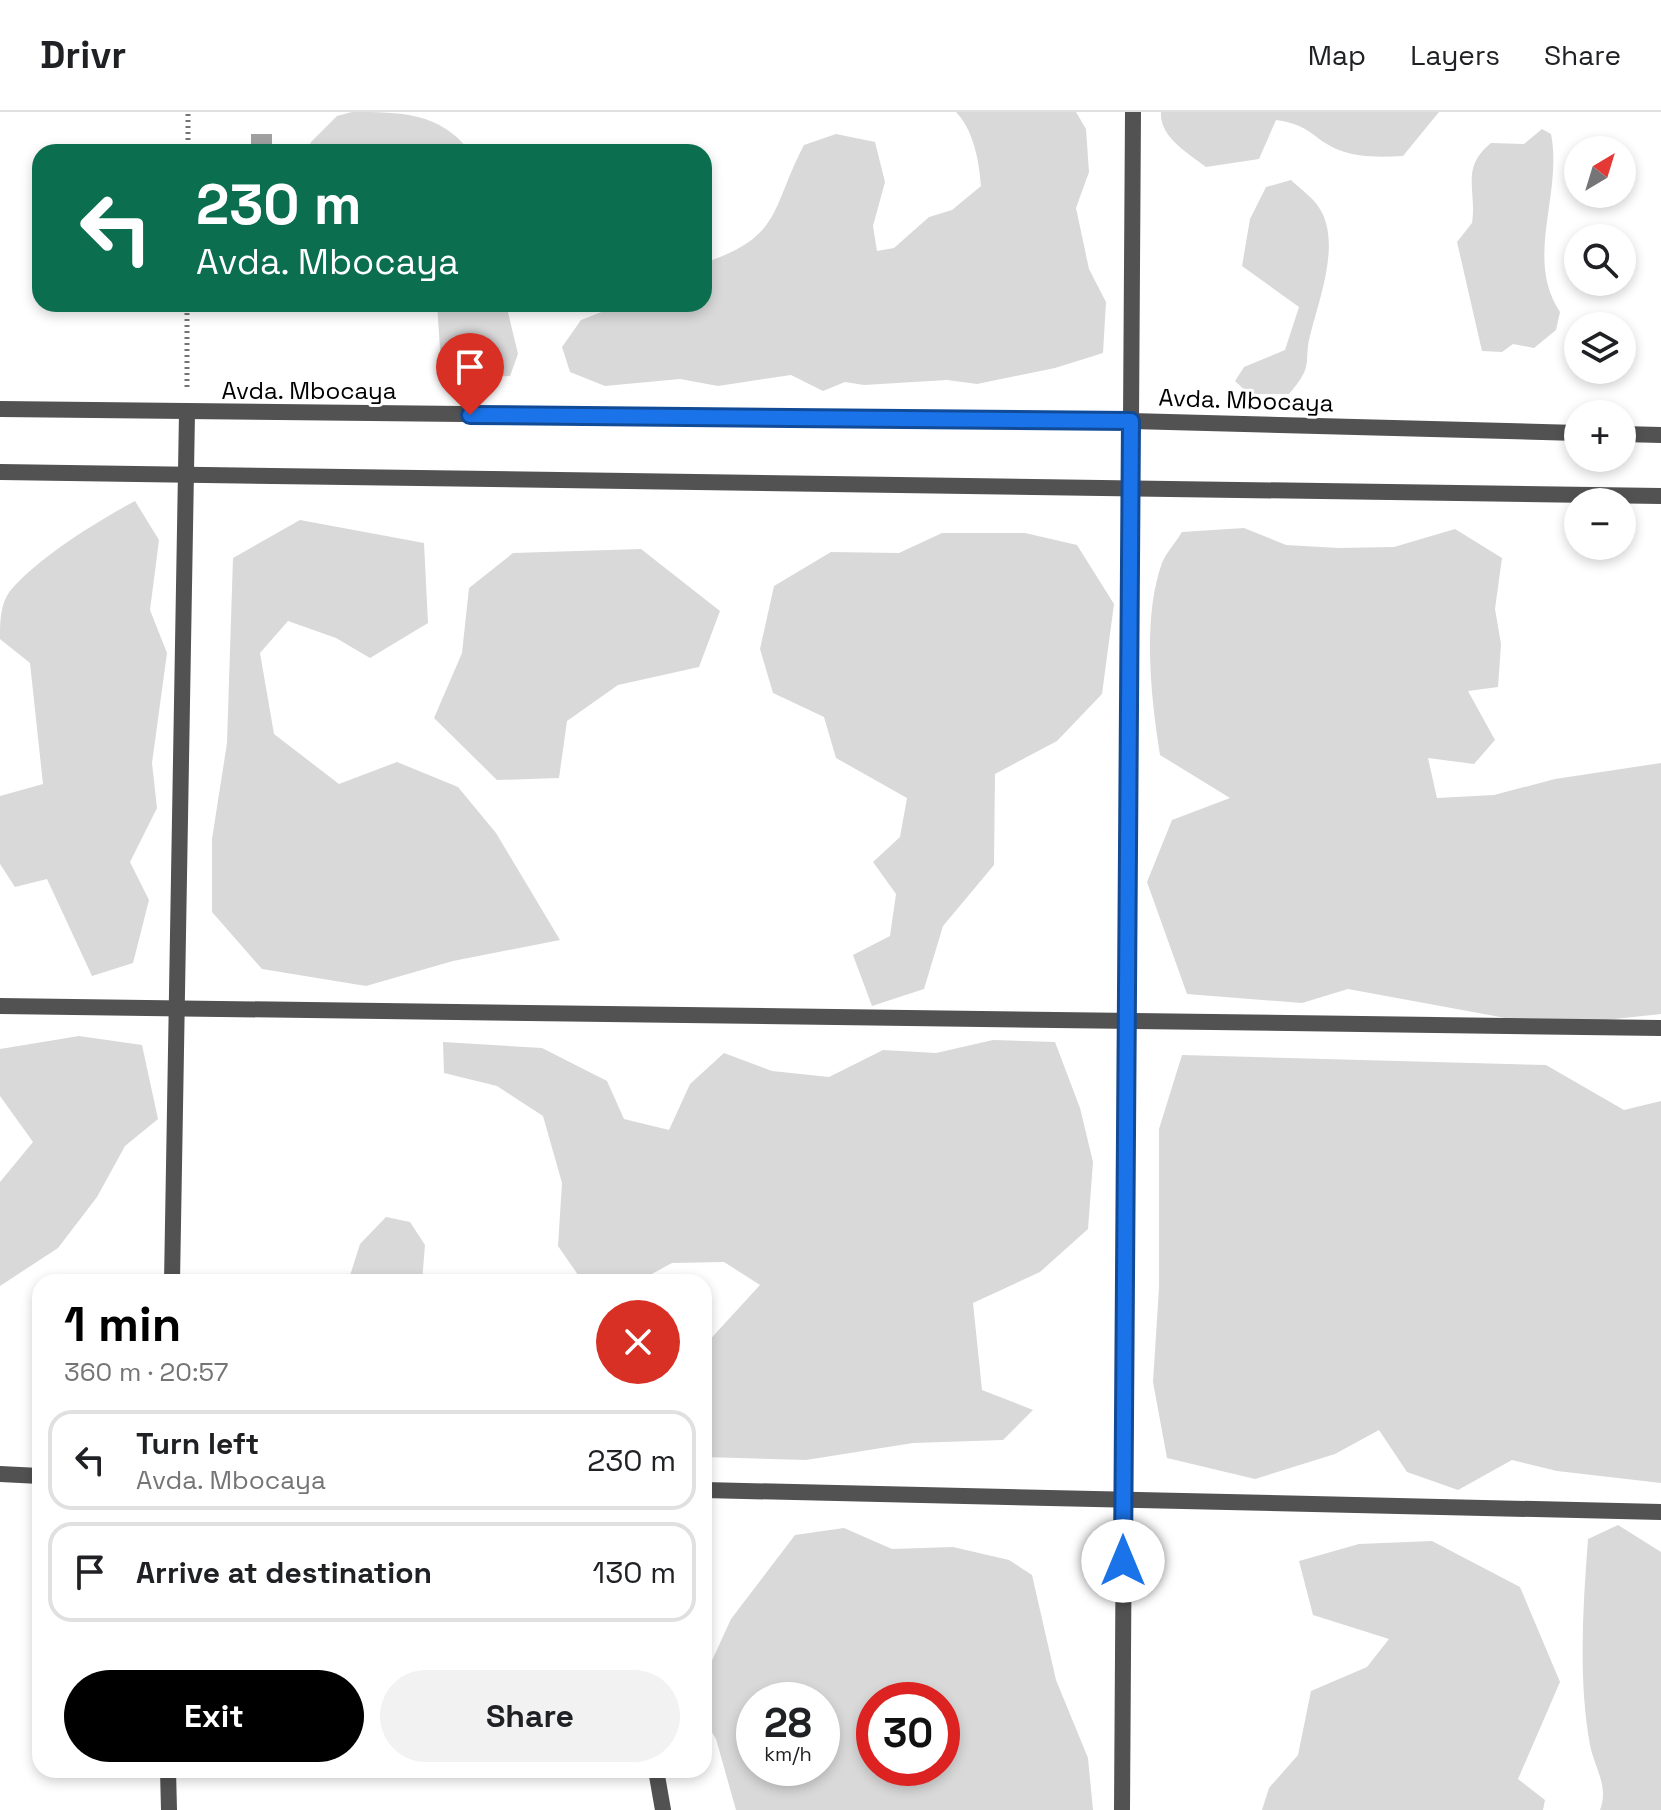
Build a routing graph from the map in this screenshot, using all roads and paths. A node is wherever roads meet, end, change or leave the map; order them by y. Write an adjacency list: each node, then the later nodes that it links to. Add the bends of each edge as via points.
1 (188, 112): 3 (path)
2 (1133, 112): 7 (street)
3 (188, 144)
4 (187, 312): 6 (path)
5 (0, 409): 6 (street, Avda. Mbocaya)
6 (187, 413): 7 (street, Avda. Mbocaya); 12 (street)
7 (1131, 421): 8 (street, Avda. Mbocaya); 13 (street)
8 (1564, 433)
9 (1636, 434): 10 (street)
10 (1661, 435)
11 (0, 472): 12 (street)
12 (188, 475): 13 (street); 16 (street)
13 (1130, 486): 14 (street); 17 (street)
14 (1661, 496)
15 (0, 1006): 16 (street)
16 (179, 1008): 17 (street); 19 (street)
17 (1126, 1021): 18 (street); 23 (street)
18 (1661, 1028)
19 (172, 1274)
20 (0, 1474): 21 (street)
21 (32, 1476)
22 (712, 1490): 23 (street)
23 (1123, 1498): 24 (street); 29 (street)
24 (1661, 1512)
25 (168, 1778): 27 (street)
26 (657, 1778): 28 (street)
27 (169, 1810)
28 (663, 1810)
29 (1122, 1810)

